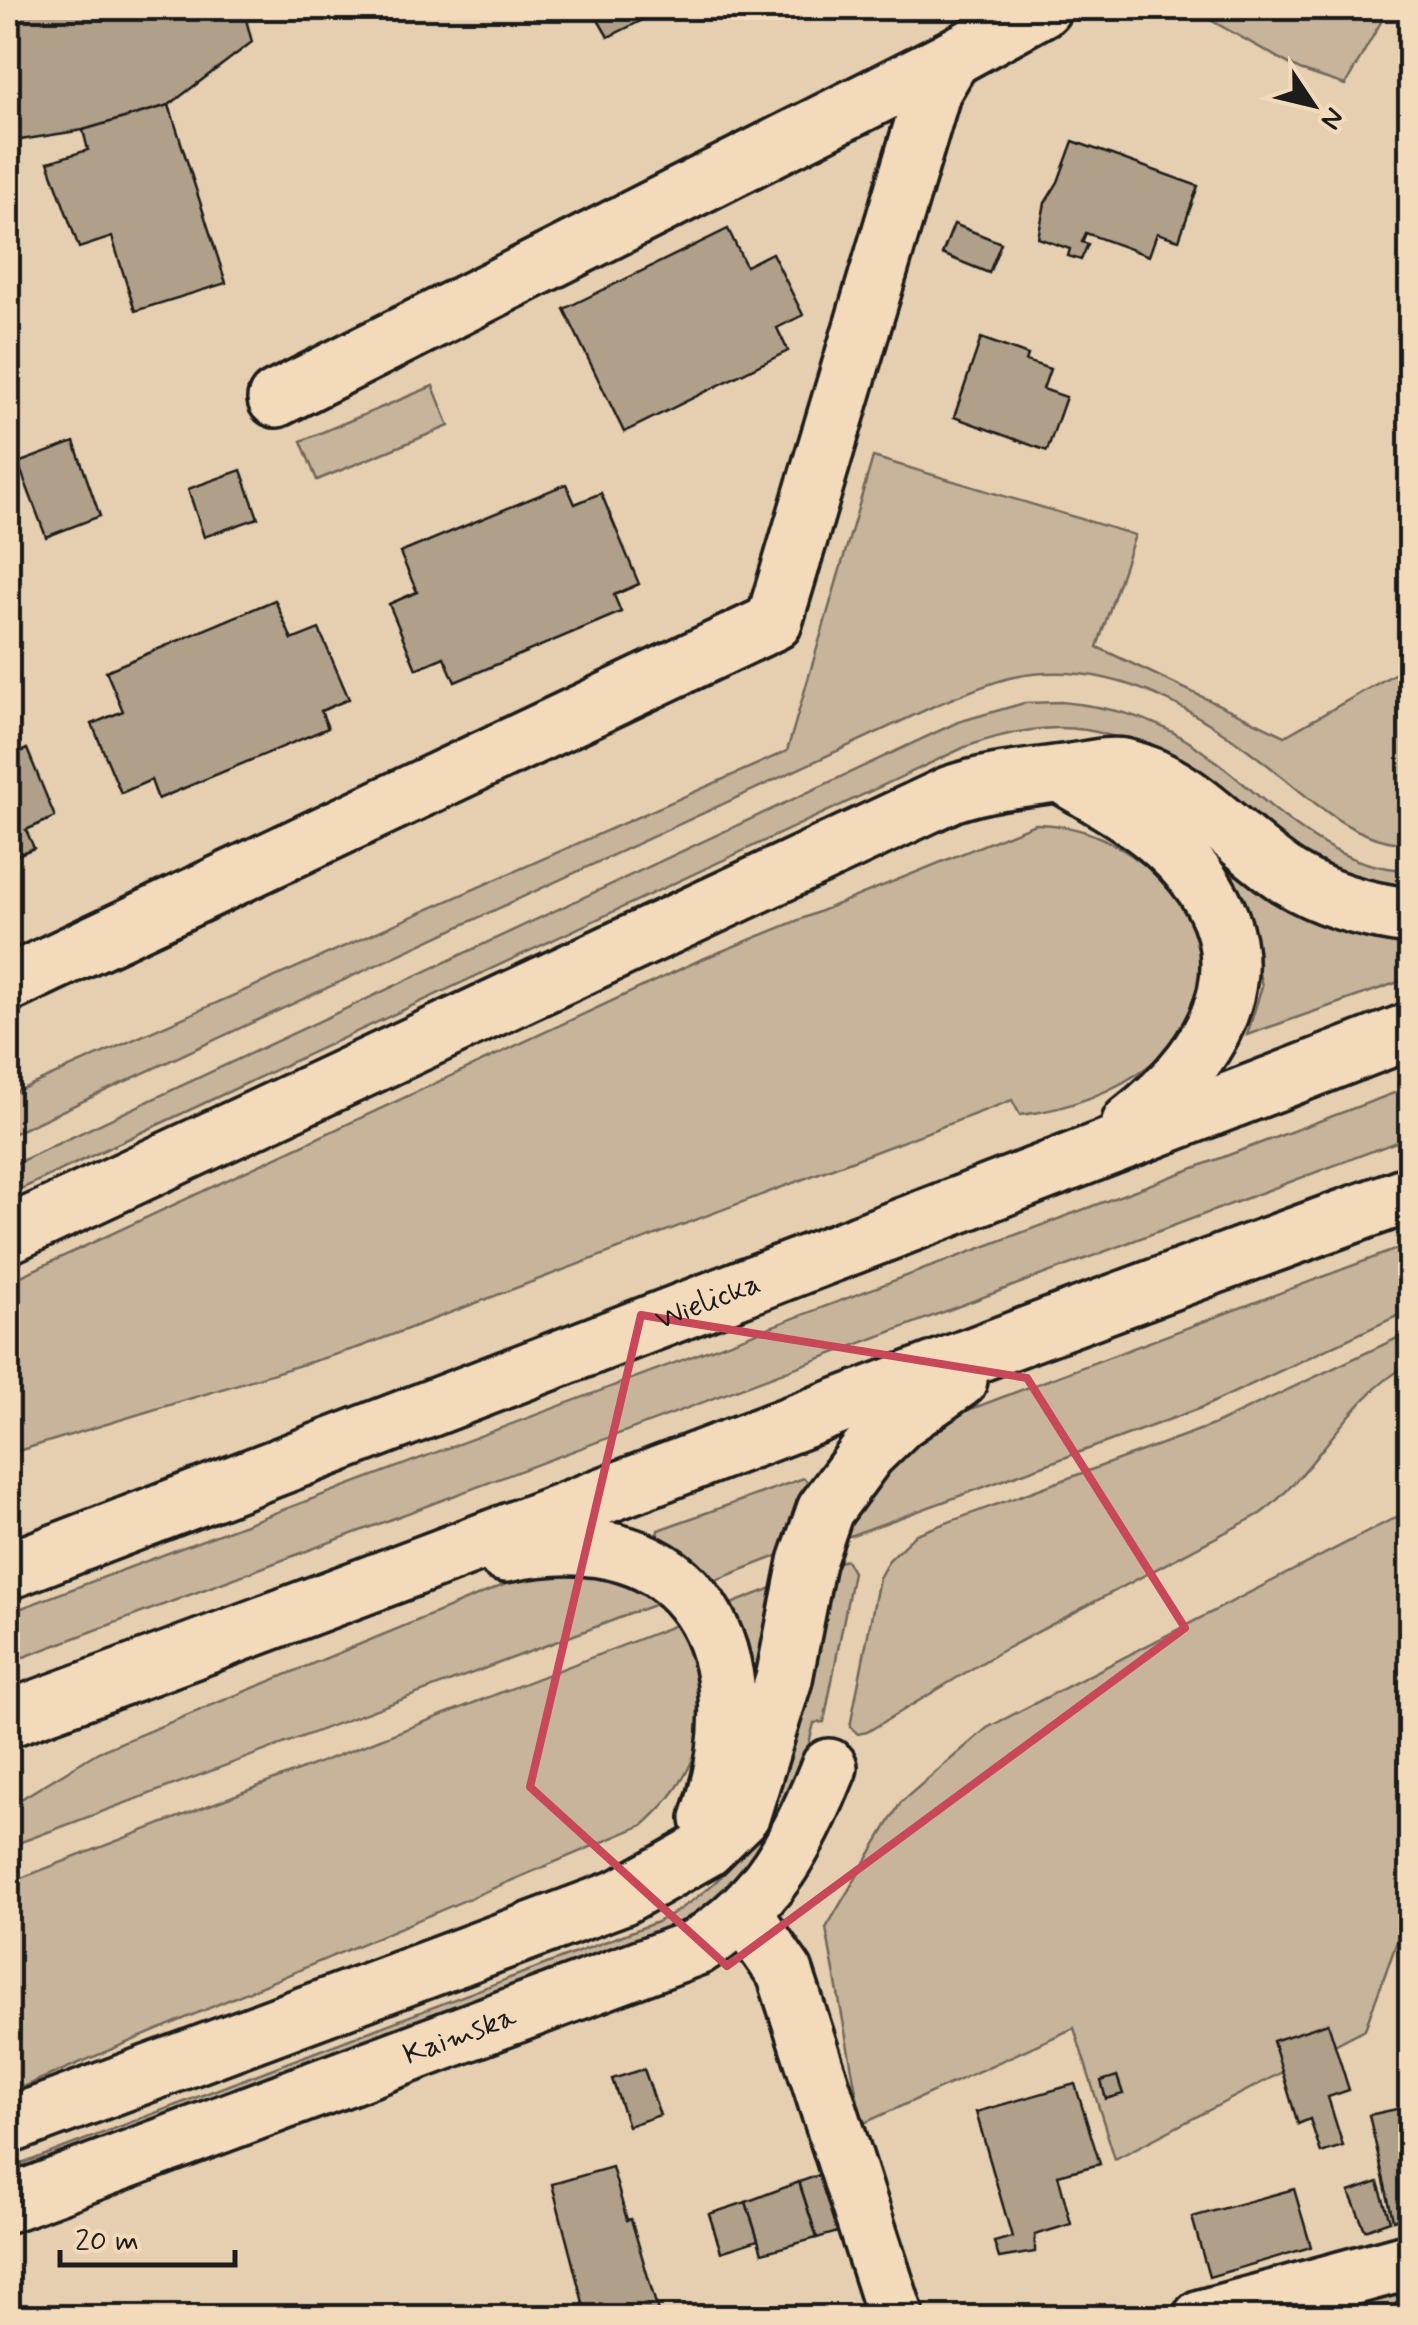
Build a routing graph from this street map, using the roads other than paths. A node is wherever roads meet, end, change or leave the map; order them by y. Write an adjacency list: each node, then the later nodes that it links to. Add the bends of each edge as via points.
1 (1043, 8): 2 (main road)
2 (952, 58): 3 (main road); 6 (main road, via 933,90 774,622)
3 (276, 399)
4 (1061, 774): 5 (main road, via 1120,766 1153,776 1310,889); 8 (main road, via 1137,822 1194,873 1225,931 1228,989 1222,1017 1188,1072 1113,1136); 10 (main road, via 991,780 951,794)
5 (1410, 916)
6 (8, 984)
7 (1410, 1031): 8 (main road, Wielicka)
8 (1077, 1156): 12 (main road, Wielicka)
9 (1410, 1194): 11 (main road)
10 (8, 1236)
11 (1027, 1332): 13 (main road); 16 (main road, via 900,1421 836,1491 811,1547 753,1789 727,1832)
12 (8, 1571)
13 (384, 1582): 14 (main road); 16 (main road, via 561,1547 621,1554 675,1581 697,1602 714,1631 729,1684 729,1719 708,1821)
14 (8, 1719)
15 (829, 1767): 17 (main road, Kaimska, via 800,1839)
16 (676, 1866): 18 (main road, via 621,1898)
17 (744, 1914): 19 (main road, Kaimska, via 697,1947); 21 (main road, via 785,1973)
18 (8, 2126)
19 (8, 2204)
20 (1410, 2261): 22 (main road)
21 (896, 2318)
22 (1201, 2318)

